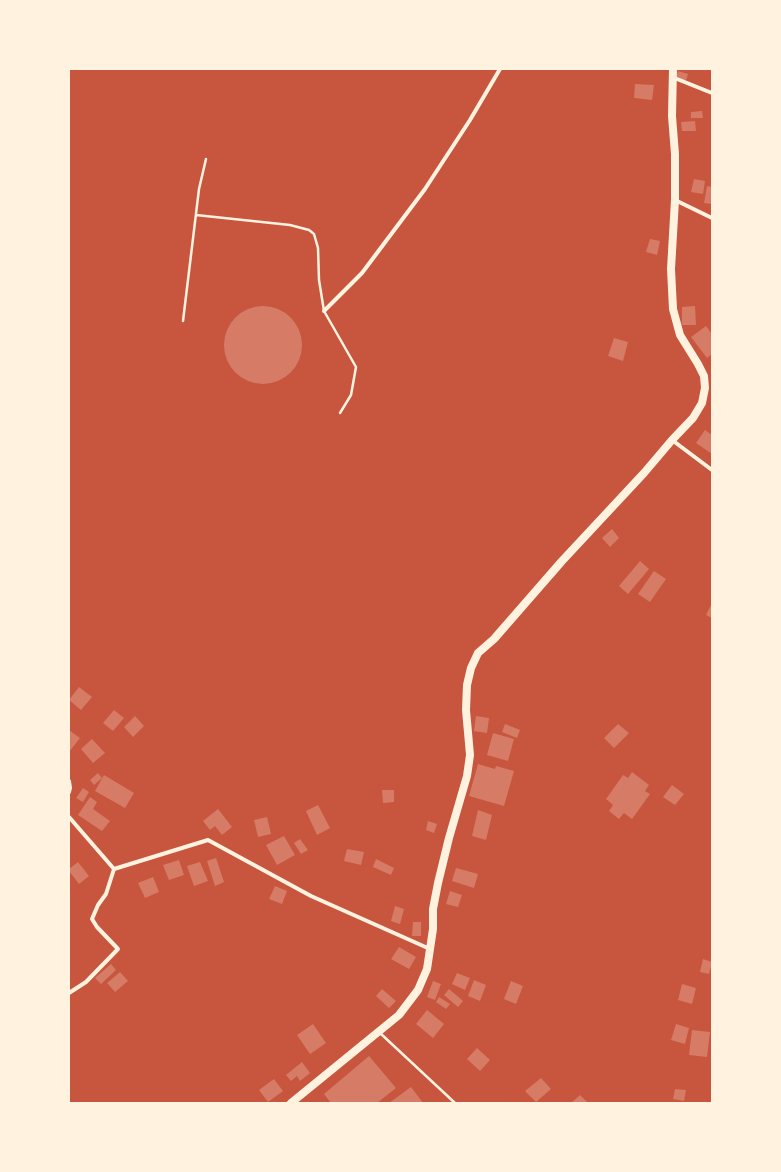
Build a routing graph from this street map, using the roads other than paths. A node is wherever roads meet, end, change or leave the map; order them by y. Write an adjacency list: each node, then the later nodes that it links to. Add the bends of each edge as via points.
1 (500, 69): 8 (street, via 425,189 362,273)
2 (673, 73): 3 (street); 5 (main road)
3 (712, 93)
4 (206, 159): 6 (lane)
5 (675, 200): 7 (street); 11 (main road, via 671,269 673,309 680,335 704,376 705,388 702,403 693,418)
6 (196, 215): 8 (lane, via 290,225 309,230 314,234 318,248 318,280); 9 (lane)
7 (712, 218)
8 (324, 311): 10 (lane, via 356,367 351,395)
9 (183, 321)
10 (340, 413)
11 (672, 440): 12 (street); 17 (main road, via 478,653 467,685 466,710 470,755 467,776 448,838 438,883)
12 (712, 470)
13 (69, 781): 14 (street)
14 (69, 792)
15 (69, 817): 16 (street)
16 (114, 869): 17 (street, via 208,840 311,896); 18 (street, via 106,894 92,918 97,927 118,948 86,982)
17 (430, 949): 19 (main road, via 418,990 398,1015)
18 (69, 993)
19 (378, 1031): 20 (main road); 21 (lane)
20 (291, 1103)
21 (455, 1103)

